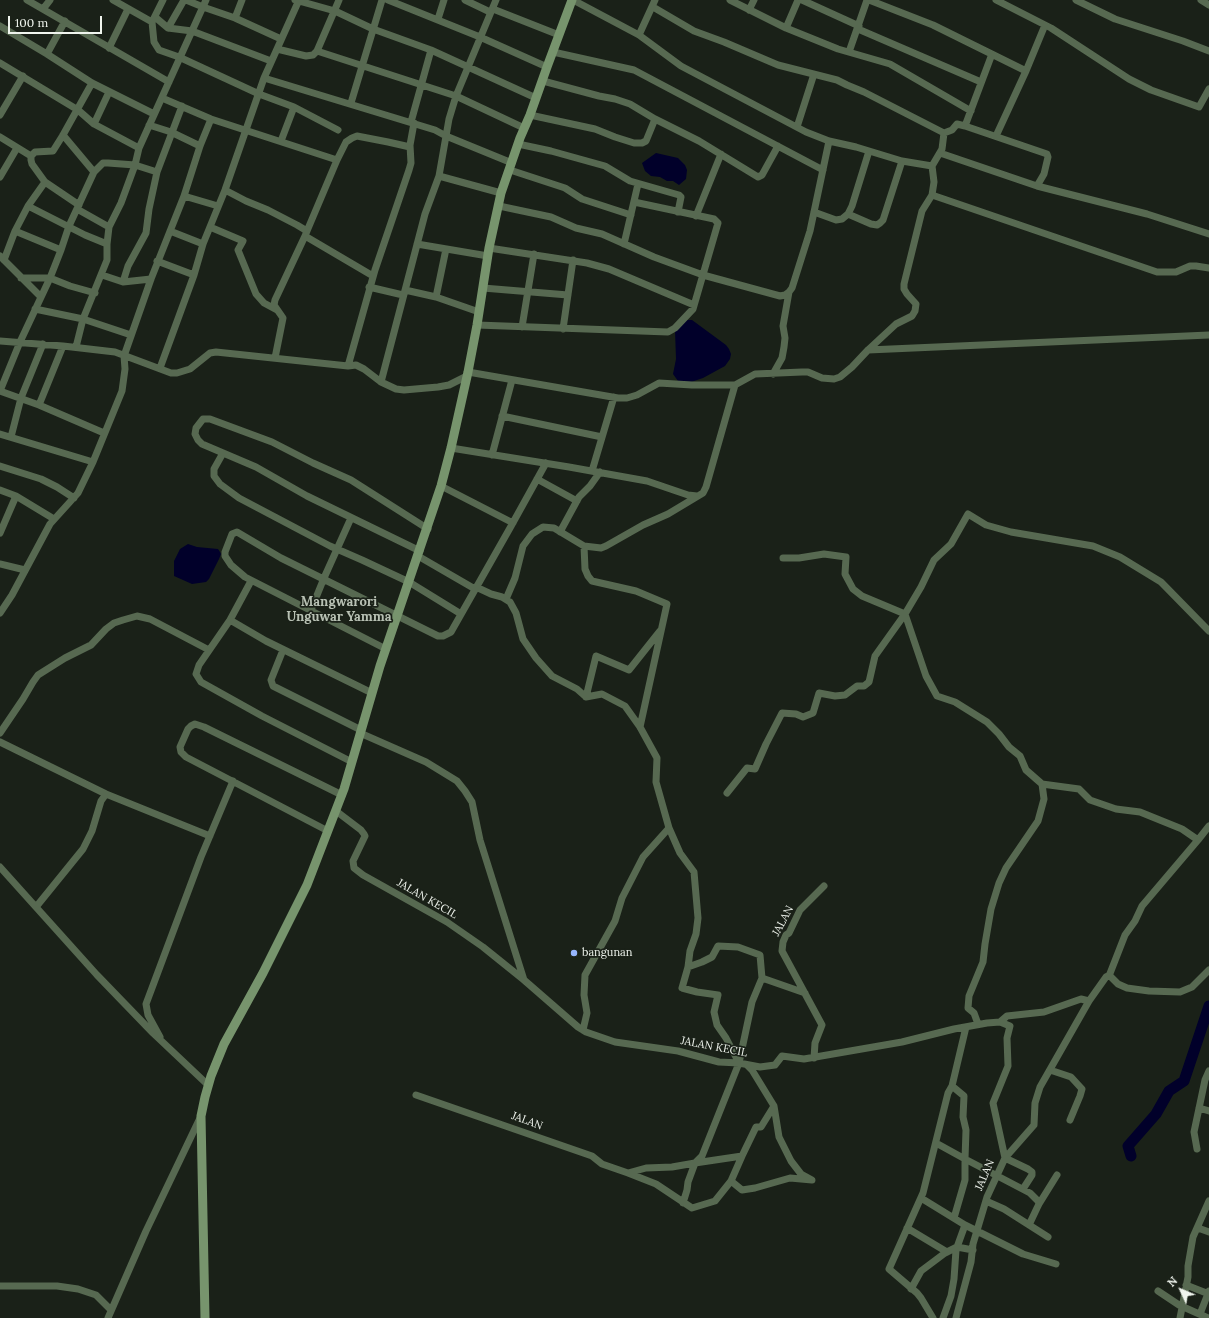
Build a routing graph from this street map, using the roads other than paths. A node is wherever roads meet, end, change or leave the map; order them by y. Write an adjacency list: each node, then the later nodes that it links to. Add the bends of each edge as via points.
1 (27, 0): 28 (street)
2 (50, 0): 28 (street)
3 (113, 0): 29 (street)
4 (162, 0): 35 (street)
5 (185, 0): 27 (street); 40 (street)
6 (206, 0): 27 (street)
7 (242, 0): 33 (street)
8 (297, 0): 32 (street); 47 (street)
9 (339, 0): 32 (street)
10 (382, 0): 42 (street)
11 (388, 0): 34 (street)
12 (444, 0): 34 (street)
13 (465, 0): 30 (street, via 490,12)
14 (496, 0): 30 (street)
15 (573, 0): 44 (street); 45 (street)
16 (730, 0): 31 (street)
17 (754, 0): 31 (street)
18 (798, 0): 41 (street)
19 (802, 0): 39 (street)
20 (868, 0): 39 (street); 56 (street, via 933,25)
21 (996, 0): 37 (street)
22 (1076, 0): 25 (street)
23 (1200, 0): 26 (street)
24 (654, 2): 45 (street); 64 (street, via 694,32 778,65)
25 (1084, 2): 52 (street, via 1115,19)
26 (1209, 5)
27 (203, 7): 33 (street); 43 (street)
28 (43, 9): 36 (street)
29 (128, 9): 35 (street); 48 (street)
30 (493, 9): 44 (street); 46 (street)
31 (749, 10): 41 (street)
32 (335, 11): 42 (street); 51 (street)
33 (235, 18): 47 (street)
34 (438, 19): 46 (street)
35 (153, 20): 40 (street); 57 (street, via 154,42 159,50)
36 (65, 21): 48 (street); 55 (street)
37 (1045, 25): 63 (street); 72 (street, via 1129,79 1180,101 1199,107)
38 (0, 26): 55 (street)
39 (858, 27): 54 (street); 69 (street)
40 (168, 28): 43 (street)
41 (786, 28): 54 (street)
42 (373, 29): 50 (street); 60 (street)
43 (192, 31): 57 (street); 58 (street)
44 (559, 35): 53 (street)
45 (639, 35): 92 (street, via 681,66)
46 (480, 37): 61 (street); 62 (street)
47 (281, 39): 49 (street)
48 (109, 48): 68 (street)
49 (277, 49): 51 (street, via 306,56); 58 (street)
50 (432, 50): 62 (street); 71 (street)
51 (317, 51): 60 (street)
52 (1209, 51)
53 (553, 52): 61 (street); 106 (street, via 634,70)
54 (849, 52): 82 (street, via 890,64)
55 (46, 54): 70 (street)
56 (992, 54): 63 (street); 69 (street)
57 (179, 57): 68 (street); 74 (street)
58 (271, 61): 66 (street)
59 (0, 63): 65 (street)
60 (362, 66): 71 (street); 78 (street)
61 (546, 67): 67 (street)
62 (468, 68): 75 (street); 77 (street)
63 (1026, 71): 100 (street)
64 (814, 74): 92 (street); 97 (street, via 837,80 864,92)
65 (23, 76): 81 (street); 84 (street)
66 (264, 78): 74 (street); 78 (street)
67 (543, 81): 77 (street); 87 (street, via 616,99 630,104)
68 (169, 82): 76 (street)
69 (982, 82): 82 (street)
70 (92, 83): 73 (street); 81 (street)
71 (421, 85): 75 (street); 88 (street)
72 (1209, 89)
73 (109, 92): 83 (street); 89 (street)
74 (259, 94): 80 (street); 94 (street)
75 (456, 96): 93 (street); 99 (street)
76 (162, 98): 79 (street); 83 (street)
77 (536, 98): 85 (street)
78 (351, 103): 88 (street)
79 (182, 106): 86 (street); 96 (street)
80 (294, 107): 95 (street); 102 (street)
81 (78, 110): 89 (street); 98 (street)
82 (971, 112): 91 (street)
83 (154, 114): 90 (street)
84 (0, 115)
85 (530, 115): 87 (street, via 595,129 634,143 646,141); 93 (street)
86 (211, 119): 94 (street); 105 (street)
87 (654, 119): 112 (street)
88 (413, 123): 99 (street); 107 (street)
89 (94, 124): 109 (street)
90 (149, 124): 96 (street); 109 (street)
91 (965, 126): 97 (street, via 957,124 952,130); 100 (street)
92 (797, 127): 103 (street)
93 (524, 128): 104 (street)
94 (245, 130): 102 (street); 127 (street)
95 (338, 130)
96 (171, 132): 105 (street); 121 (street)
97 (944, 133): 111 (street)
98 (63, 135): 113 (street, via 53,150 35,152); 120 (street)
99 (446, 136): 118 (street); 123 (street)
100 (996, 136): 126 (street, via 1047,154 1044,174)
101 (0, 137): 108 (street)
102 (281, 141): 114 (street)
103 (829, 141): 110 (street); 119 (street)
104 (518, 144): 118 (street); 125 (street, via 605,166)
105 (200, 146): 130 (street)
106 (778, 146): 112 (street, via 762,175 758,177); 119 (street)
107 (410, 147): 114 (street, via 357,136 346,142); 163 (street, via 411,163 406,182)
108 (17, 148): 113 (street); 122 (street)
109 (139, 148): 116 (street)
110 (869, 151): 115 (street); 139 (street)
111 (940, 153): 117 (street); 126 (street)
112 (721, 154): 140 (street)
113 (31, 156): 124 (street, via 32,164)
114 (337, 160): 146 (street)
115 (902, 161): 117 (street); 139 (street, via 880,223 871,224)
116 (135, 165): 120 (street, via 103,163); 121 (street); 142 (street)
117 (932, 166): 129 (street)
118 (511, 167): 128 (street); 138 (street, via 582,198)
119 (823, 170): 137 (street)
120 (94, 172): 135 (street)
121 (157, 172): 167 (street, via 146,233 128,266)
122 (0, 176)
123 (439, 176): 128 (street); 150 (street)
124 (45, 182): 132 (street); 135 (street)
125 (638, 184): 131 (street); 136 (street, via 679,195)
126 (1037, 186): 147 (street, via 1147,214)
127 (226, 190): 133 (street); 146 (street, via 268,210)
128 (501, 193): 134 (street)
129 (932, 195): 159 (street, via 1157,272 1176,272 1190,266); 192 (street, via 922,211 904,284 907,294 916,304 915,310 912,316 896,324)
130 (184, 196): 133 (street); 145 (street)
131 (634, 202): 136 (street); 138 (street)
132 (28, 206): 141 (street); 144 (street)
133 (218, 206): 143 (street)
134 (499, 206): 151 (street, via 551,217); 154 (street)
135 (78, 207): 141 (street); 142 (street)
136 (678, 212): 140 (street)
137 (814, 212): 139 (street, via 836,220); 171 (street, via 802,258)
138 (631, 214): 151 (street)
139 (848, 214)
140 (696, 216): 162 (street, via 714,219 718,223)
141 (69, 226): 148 (street); 153 (street)
142 (109, 227): 148 (street)
143 (210, 227): 149 (street); 179 (street, via 243,241 238,250 256,294 264,303)
144 (16, 231): 153 (street); 156 (street)
145 (170, 231): 149 (street); 158 (street)
146 (306, 234): 163 (street); 179 (street, via 275,300)
147 (1209, 234)
148 (107, 244): 160 (street, via 108,258)
149 (203, 244): 161 (street)
150 (417, 244): 152 (street); 173 (street)
151 (624, 244): 162 (street)
152 (446, 249): 154 (street); 176 (street)
153 (61, 250): 165 (street)
154 (489, 252): 155 (street); 169 (street)
155 (534, 254): 157 (street); 170 (street)
156 (2, 258): 164 (street)
157 (573, 260): 174 (street); 177 (street, via 610,269)
158 (158, 262): 161 (street); 166 (street)
159 (1209, 268)
160 (102, 275): 167 (street); 172 (street)
161 (194, 275): 196 (street)
162 (703, 275): 171 (street, via 780,296); 177 (street)
163 (373, 276): 168 (street)
164 (21, 278): 165 (street); 175 (street)
165 (50, 278): 172 (street); 175 (street)
166 (151, 278): 167 (street); 185 (street)
167 (123, 282)
168 (369, 287): 173 (street); 195 (street)
169 (483, 288): 170 (street); 180 (street)
170 (528, 291): 174 (street); 183 (street)
171 (789, 292): 198 (street, via 783,326 785,338 782,358)
172 (94, 293): 181 (street)
173 (404, 293): 176 (street); 200 (street)
174 (568, 295): 184 (street)
175 (41, 297): 178 (street)
176 (436, 297): 180 (street)
177 (694, 305): 184 (street, via 684,320 668,332)
178 (35, 308): 181 (street); 188 (street)
179 (277, 310): 194 (street, via 283,318)
180 (479, 312): 182 (street)
181 (83, 319): 185 (street); 191 (street)
182 (477, 325): 183 (street); 197 (street)
183 (522, 327): 184 (street)
184 (563, 329)
185 (131, 335): 193 (street)
186 (1209, 335): 192 (street)
187 (0, 341): 188 (street)
188 (20, 342): 189 (street); 202 (street)
189 (43, 344): 190 (street); 204 (street)
190 (63, 346): 191 (street); 205 (street)
191 (76, 347): 193 (street, via 115,352)
192 (868, 350): 198 (street, via 852,367 834,379 822,378 808,372)
193 (124, 356): 196 (street); 207 (street, via 126,370 122,391)
194 (275, 358): 195 (street); 196 (street, via 216,352 210,353 184,371 171,373)
195 (348, 366): 200 (street, via 360,366)
196 (160, 368)
197 (468, 374): 199 (street); 200 (street, via 449,385 416,390 396,389); 211 (street)
198 (773, 374): 201 (street, via 755,374)
199 (512, 380): 203 (street); 206 (street)
200 (381, 382)
201 (735, 385): 203 (street, via 659,383 637,395 627,398); 223 (street, via 706,487 703,493)
202 (0, 391): 204 (street)
203 (614, 397): 210 (street)
204 (20, 398): 205 (street); 209 (street)
205 (39, 405): 207 (street)
206 (502, 416): 210 (street); 213 (street)
207 (104, 433): 214 (street)
208 (0, 434): 209 (street)
209 (12, 437): 214 (street)
210 (602, 437): 217 (street)
211 (451, 448): 213 (street); 220 (street)
212 (223, 453): 226 (street, via 256,467); 229 (street, via 198,440 196,428 202,420 210,419 291,451 351,480); 233 (street, via 214,470 214,476 220,484 239,498)
213 (492, 455): 215 (street)
214 (93, 462): 224 (street)
215 (546, 463): 217 (street); 219 (street)
216 (0, 466): 224 (street, via 41,479)
217 (592, 471): 218 (street)
218 (600, 472): 223 (street, via 647,481); 225 (street)
219 (537, 479): 225 (street); 228 (street)
220 (441, 486): 228 (street); 229 (street)
221 (0, 490): 222 (street)
222 (16, 496): 227 (street); 231 (street)
223 (697, 496): 232 (street, via 606,546)
224 (74, 498): 227 (street)
225 (577, 501): 230 (street)
226 (351, 518): 233 (street); 234 (street)
227 (54, 519): 237 (street, via 46,529)
228 (513, 523): 241 (street)
229 (428, 529): 234 (street)
230 (560, 532): 232 (street); 242 (street, via 554,528 543,527 532,534 523,546 515,578)
231 (0, 533)
232 (584, 546): 249 (street, via 585,569 592,581 636,590 667,604)
233 (337, 549): 238 (street); 240 (street)
234 (419, 553): 240 (street); 241 (street)
235 (784, 558): 246 (street, via 824,554 846,557 845,574 853,589 862,596)
236 (0, 564): 237 (street)
237 (25, 570): 244 (street)
238 (324, 578): 239 (street, via 281,558 237,532 230,538 225,556 231,566); 243 (street); 247 (street)
239 (251, 581): 243 (street); 248 (street)
240 (409, 582): 245 (street); 247 (street)
241 (476, 588): 242 (street); 245 (street)
242 (506, 599): 255 (street, via 514,607 523,639 536,658 552,676 577,689)
243 (311, 610): 251 (street)
244 (0, 613)
245 (461, 614): 247 (street, via 451,632 443,636 438,636)
246 (905, 614): 250 (street, via 934,560 951,544 968,514 986,525 1011,532 1093,546 1120,557 1161,582); 262 (street, via 926,676 937,696 955,702 987,722 1020,756 1026,770); 263 (street, via 875,656 869,682 864,686 857,686 845,695 819,693 813,713 803,717 782,713 755,769 747,768)
247 (397, 615): 251 (street)
248 (230, 620): 252 (street); 253 (street)
249 (662, 629): 255 (street, via 629,670 596,656); 256 (street)
250 (1209, 631)
251 (386, 649): 254 (street)
252 (210, 650): 258 (street, via 150,619 137,616 114,623 91,645 38,675); 260 (street, via 196,674 201,682)
253 (283, 650): 254 (street); 257 (street, via 271,680 273,686)
254 (372, 693): 257 (street)
255 (586, 697): 256 (street, via 602,694 625,706)
256 (640, 727): 268 (street, via 657,758 656,782)
257 (361, 732): 260 (street); 279 (street, via 426,762 457,781 465,790 472,802 480,840)
258 (0, 733)
259 (0, 742): 264 (street)
260 (352, 762): 265 (street)
261 (233, 781): 265 (street, via 181,752 180,747 191,726 195,724 204,727); 269 (street); 270 (street)
262 (1042, 784): 271 (street, via 1079,789 1090,800 1116,809 1140,812 1182,829); 283 (street, via 1044,799 1038,821 1006,868 991,909 983,962 969,996 968,1008 974,1013)
263 (727, 793)
264 (106, 794): 270 (street); 274 (street, via 83,849)
265 (342, 794): 266 (street)
266 (336, 811): 269 (street); 279 (street, JALAN KECIL, via 364,834 353,861 354,868 446,922 483,947)
267 (1209, 826): 271 (street)
268 (669, 828): 275 (street, via 680,853 694,872 698,918); 285 (street, via 643,857 622,898 615,921 585,975 584,995 587,1012)
269 (328, 831): 292 (street, via 294,913 231,1031)
270 (210, 836): 286 (street, via 146,1004 148,1015)
271 (1198, 840): 277 (street, via 1142,906 1125,935)
272 (0, 867): 274 (street)
273 (824, 886): 280 (street, JALAN, via 800,910 783,942 782,951)
274 (36, 907): 286 (street, via 97,975)
275 (688, 967): 278 (street, via 712,957 718,946 738,947 760,955); 288 (street, via 682,988 718,995 714,1012 717,1025)
276 (1209, 970): 277 (street, via 1192,987 1180,992 1126,988)
277 (1109, 976): 281 (street)
278 (762, 978): 280 (street); 288 (street, via 752,1002)
279 (524, 980): 285 (street, JALAN KECIL)
280 (805, 993): 287 (street, JALAN, via 822,1025 814,1043)
281 (1089, 1001): 282 (street, JALAN KECIL, via 1082,999 1044,1012 1006,1016); 290 (street)
282 (1000, 1022): 283 (street, JALAN KECIL); 303 (street, JALAN, via 1010,1026 1007,1038 1008,1066 993,1103)
283 (978, 1024): 284 (street, JALAN KECIL)
284 (966, 1027): 287 (street, JALAN KECIL); 293 (street)
285 (583, 1030): 288 (street, JALAN KECIL, via 615,1042 678,1051 719,1062)
286 (163, 1042): 292 (street)
287 (814, 1058): 289 (street, JALAN KECIL, via 782,1056 775,1065)
288 (739, 1063): 289 (street, JALAN KECIL); 305 (street, via 702,1156)
289 (747, 1065): 295 (street)
290 (1050, 1070): 299 (street, via 1071,1077 1082,1089); 303 (street, via 1040,1086 1035,1103 1034,1125)
291 (1209, 1071): 296 (street)
292 (208, 1085): 298 (street)
293 (952, 1086): 300 (street); 304 (street, JALAN, via 964,1096 962,1117 966,1130)
294 (416, 1094): 306 (street, JALAN, via 592,1156 602,1164)
295 (774, 1106): 302 (street, JALAN, via 761,1127 756,1127); 309 (street, via 779,1137 791,1161 801,1174 812,1180 790,1178 742,1190)
296 (1199, 1108): 297 (street); 301 (street, via 1194,1132)
297 (1209, 1111)
298 (201, 1116): 334 (street); 337 (street)
299 (1070, 1120)
300 (936, 1143): 304 (street); 311 (street)
301 (1198, 1148)
302 (742, 1156): 305 (street); 309 (street, JALAN)
303 (1005, 1158): 307 (street, JALAN); 310 (street, via 1032,1172)
304 (965, 1159): 307 (street); 316 (street, JALAN, via 965,1180)
305 (695, 1163): 306 (street, via 646,1168); 314 (street)
306 (628, 1173): 314 (street, JALAN, via 656,1184)
307 (996, 1174): 310 (street); 312 (street, JALAN)
308 (1057, 1176): 315 (street)
309 (731, 1181): 314 (street, JALAN, via 715,1201 692,1208)
310 (1023, 1189): 315 (street)
311 (920, 1198): 316 (street); 319 (street)
312 (986, 1201): 318 (street); 321 (street, JALAN)
313 (1209, 1201): 320 (street)
314 (683, 1203)
315 (1039, 1204): 318 (street)
316 (954, 1218): 317 (street)
317 (965, 1225): 321 (street); 324 (street)
318 (1029, 1225): 323 (street)
319 (907, 1228): 326 (street); 330 (street, via 889,1269)
320 (1198, 1228): 322 (street); 328 (street, via 1190,1256)
321 (977, 1230): 325 (street, JALAN); 327 (street, via 1024,1254)
322 (1209, 1232)
323 (1048, 1237)
324 (957, 1247): 325 (street); 326 (street); 339 (street, via 951,1296)
325 (972, 1250): 340 (street, JALAN, via 963,1298)
326 (947, 1252): 330 (street, via 921,1271)
327 (1056, 1264)
328 (1186, 1285): 332 (street); 333 (street)
329 (0, 1286): 334 (street, via 57,1286 78,1289 96,1295)
330 (911, 1289): 338 (street, via 922,1298)
331 (1158, 1291): 333 (street)
332 (1209, 1293): 335 (street)
333 (1183, 1306): 335 (street); 341 (street)
334 (111, 1310): 336 (street)
335 (1200, 1314): 342 (street)
336 (108, 1318)
337 (205, 1318)
338 (933, 1318)
339 (943, 1318)
340 (956, 1318)
341 (1180, 1318)
342 (1208, 1318)

